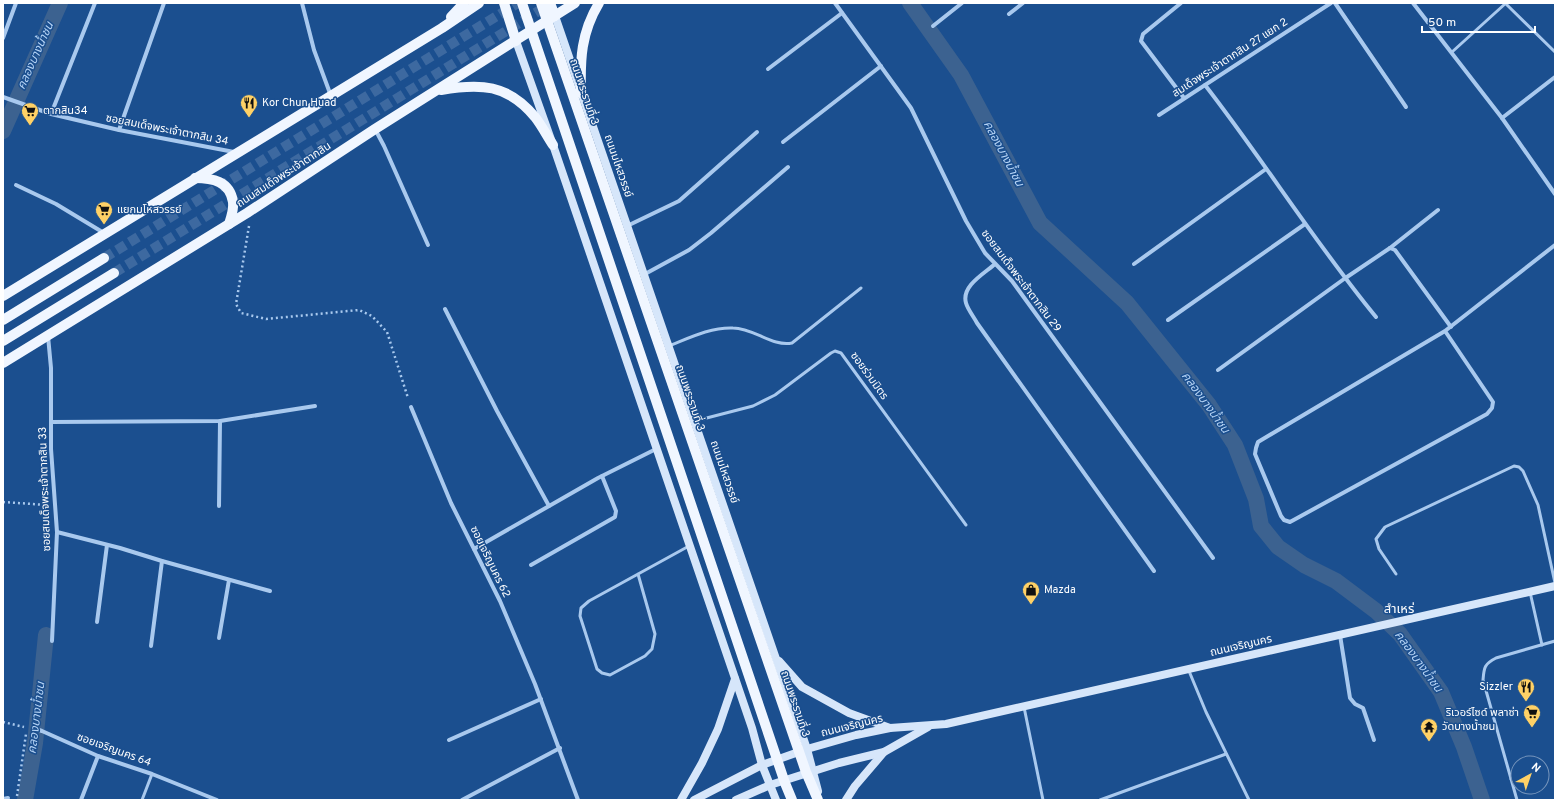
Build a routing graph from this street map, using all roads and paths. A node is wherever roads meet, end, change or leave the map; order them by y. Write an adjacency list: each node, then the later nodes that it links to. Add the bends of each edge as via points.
1 (16, 3): 26 (street)
2 (95, 3): 40 (street)
3 (164, 3): 44 (street)
4 (302, 3): 36 (street, via 314,50)
5 (464, 3): 25 (main road)
6 (479, 3): 25 (main road)
7 (504, 3): 27 (main road)
8 (522, 3): 148 (main road, bridge)
9 (541, 3): 149 (main road, ถนนพระรามที่ 3, bridge, via 806,772)
10 (550, 3): 23 (main road)
11 (575, 3): 23 (main road, ถนนสมเด็จพระเจ้าตากสิน)
12 (599, 3): 35 (main road, via 585,34 580,67)
13 (834, 3): 21 (street, ซอยสมเด็จพระเจ้าตากสิน 29)
14 (962, 3): 24 (street)
15 (1023, 3): 22 (street)
16 (1181, 3): 38 (street, via 1143,34 1140,41)
17 (1331, 3): 33 (street, สมเด็จพระเจ้าตากสิน 27 แยก 2)
18 (1335, 3): 39 (street)
19 (1413, 3): 28 (street)
20 (1505, 3): 28 (lane); 29 (lane)
21 (842, 13): 30 (street, ซอยสมเด็จพระเจ้าตากสิน 29); 31 (street)
22 (1009, 14)
23 (555, 16): 27 (main road, ถนนสมเด็จพระเจ้าตากสิน); 35 (main road, ถนนมไหสวรรย์)
24 (933, 26)
25 (442, 28): 36 (main road)
26 (3, 38)
27 (516, 40): 34 (main road, ถนนสมเด็จพระเจ้าตากสิน); 47 (main road)
28 (1452, 52): 42 (street)
29 (1555, 52)
30 (881, 66): 46 (street); 64 (street, ซอยสมเด็จพระเจ้าตากสิน 29, via 911,108 966,221 985,253)
31 (768, 69)
32 (1555, 77): 42 (street)
33 (1205, 85): 38 (street, สมเด็จพระเจ้าตากสิน 27 แยก 2); 50 (street)
34 (435, 92): 43 (main road, ถนนสมเด็จพระเจ้าตากสิน); 47 (main road, via 463,86 483,86 500,90 517,99 535,117)
35 (581, 93): 58 (main road, ถนนมไหสวรรย์)
36 (331, 96): 48 (main road)
37 (3, 97): 40 (street, ซอยสมเด็จพระเจ้าตากสิน 34)
38 (1184, 98): 41 (street, สมเด็จพระเจ้าตากสิน 27 แยก 2)
39 (1406, 107)
40 (51, 114): 44 (street, ซอยสมเด็จพระเจ้าตากสิน 34)
41 (1160, 115)
42 (1502, 118): 53 (street)
43 (375, 129): 55 (main road, ถนนสมเด็จพระเจ้าตากสิน); 60 (street)
44 (119, 130): 48 (street, ซอยสมเด็จพระเจ้าตากสิน 34)
45 (757, 132): 58 (street, via 679,201)
46 (783, 142)
47 (553, 145): 87 (main road)
48 (236, 153): 51 (main road)
49 (788, 167): 67 (street, via 689,250)
50 (1266, 169): 57 (street); 65 (street)
51 (195, 178): 56 (main road, via 209,178 225,185 233,203); 59 (main road)
52 (16, 184): 59 (street)
53 (1555, 194)
54 (1438, 210): 62 (street)
55 (247, 213): 56 (main road, ถนนสมเด็จพระเจ้าตากสิน); 83 (path, via 249,228 236,304 241,313 266,319 359,310 372,316 387,332)
56 (229, 224): 77 (main road, ถนนสมเด็จพระเจ้าตากสิน)
57 (1305, 224): 68 (street); 74 (street)
58 (627, 226): 67 (main road, ถนนมไหสวรรย์)
59 (104, 233): 70 (main road)
60 (428, 245)
61 (1555, 245): 75 (street)
62 (1390, 248): 68 (street); 75 (street, via 1395,250)
63 (104, 258): 73 (main road)
64 (995, 264): 98 (street, ซอยสมเด็จพระเจ้าตากสิน 29, via 1012,281); 101 (street, via 971,284 966,302 977,322)
65 (1134, 264)
66 (114, 273): 78 (main road)
67 (645, 274): 79 (main road, ถนนมไหสวรรย์)
68 (1344, 278): 72 (street); 81 (street)
69 (861, 288): 79 (lane, via 792,343 784,344 750,331 734,328 711,330)
70 (3, 296)
71 (445, 309): 92 (street)
72 (1376, 317)
73 (3, 320)
74 (1168, 320)
75 (1451, 327): 76 (street)
76 (1446, 331): 76 (street, via 1493,402 1487,414 1290,522 1284,520 1255,454 1258,442)
77 (48, 336): 80 (main road, ถนนสมเด็จพระเจ้าตากสิน); 86 (street, ซอยสมเด็จพระเจ้าตากสิน 33, via 52,368)
78 (3, 341)
79 (669, 346): 85 (main road, ถนนมไหสวรรย์)
80 (3, 363)
81 (1218, 370)
82 (315, 406): 84 (street)
83 (411, 407): 97 (street, ซอยเจริญนคร 62, via 450,503)
84 (220, 421): 86 (street); 91 (street)
85 (695, 421): 93 (lane, ซอยร่วมมิตร, via 754,406 775,395 831,353 841,353); 115 (main road, ถนนมไหสวรรย์)
86 (51, 422): 90 (street, ซอยสมเด็จพระเจ้าตากสิน 33)
87 (656, 449): 88 (street); 96 (main road)
88 (602, 476): 92 (street); 100 (street, via 616,511 615,517)
89 (3, 502): 90 (path)
90 (55, 505): 94 (street, ซอยสมเด็จพระเจ้าตากสิน 33)
91 (219, 506)
92 (549, 506): 97 (street)
93 (966, 525)
94 (57, 532): 95 (street); 112 (street, ซอยสมเด็จพระเจ้าตากสิน 33)
95 (107, 545): 99 (street); 108 (street)
96 (690, 546): 102 (lane); 117 (main road)
97 (474, 549): 118 (street, ซอยเจริญนคร 62, via 500,601)
98 (1213, 558)
99 (162, 561): 104 (street); 114 (street)
100 (531, 565)
101 (1154, 571)
102 (638, 574): 102 (lane, via 655,634 652,649 645,656 610,675 602,673 597,669 580,616 581,608)
103 (1396, 574): 105 (lane, via 1379,549 1376,539 1385,527 1514,466 1523,471 1538,505)
104 (229, 580): 106 (street); 110 (street)
105 (1555, 584): 107 (main road, ถนนเจริญนคร)
106 (270, 591)
107 (1530, 591): 109 (main road, ถนนเจริญนคร); 113 (lane)
108 (97, 622)
109 (1340, 634): 116 (main road, ถนนเจริญนคร); 125 (street, via 1350,698 1363,708)
110 (219, 638)
111 (1555, 641): 113 (lane)
112 (52, 642)
113 (1542, 644): 134 (lane, via 1487,662 1484,670 1483,680)
114 (150, 646)
115 (777, 659): 123 (main road, via 802,687 849,713); 127 (main road, ถนนมไหสวรรย์)
116 (1188, 669): 119 (main road, ถนนเจริญนคร); 129 (lane)
117 (735, 679): 131 (main road); 144 (main road, via 718,729)
118 (541, 699): 124 (street); 126 (street, ซอยเจริญนคร 62)
119 (1024, 707): 121 (main road, ถนนเจริญนคร); 151 (lane)
120 (3, 722): 138 (path, via 27,727)
121 (931, 726): 123 (main road, ถนนเจริญนคร); 128 (main road, ถนนเจริญนคร)
122 (33, 728): 130 (street, ซอยเจริญนคร 64)
123 (890, 728): 127 (main road, ถนนเจริญนคร)
124 (449, 740)
125 (1374, 740)
126 (560, 748): 142 (street); 143 (street, ซอยเจริญนคร 62)
127 (807, 749): 131 (main road, ถนนเจริญนคร); 132 (main road, ถนนมไหสวรรย์)
128 (884, 752): 132 (main road, ถนนเจริญนคร); 150 (main road)
129 (1226, 754): 152 (lane); 153 (lane)
130 (98, 756): 133 (street, ซอยเจริญนคร 64); 139 (street)
131 (762, 765): 135 (main road); 145 (main road, ถนนเจริญนคร)
132 (813, 771): 135 (main road, ถนนเจริญนคร); 149 (main road, ถนนมไหสวรรย์)
133 (152, 774): 140 (lane); 141 (street, ซอยเจริญนคร 64)
134 (1510, 775)
135 (770, 785): 146 (main road, ถนนเจริญนคร); 147 (main road)
136 (3, 798): 137 (street)
137 (8, 798)
138 (16, 800)
139 (81, 800)
140 (142, 800)
141 (217, 800)
142 (462, 800)
143 (578, 800)
144 (681, 800)
145 (694, 800)
146 (736, 800)
147 (776, 800)
148 (792, 800)
149 (819, 800)
150 (846, 800)
151 (1043, 800)
152 (1100, 800)
153 (1249, 800)

